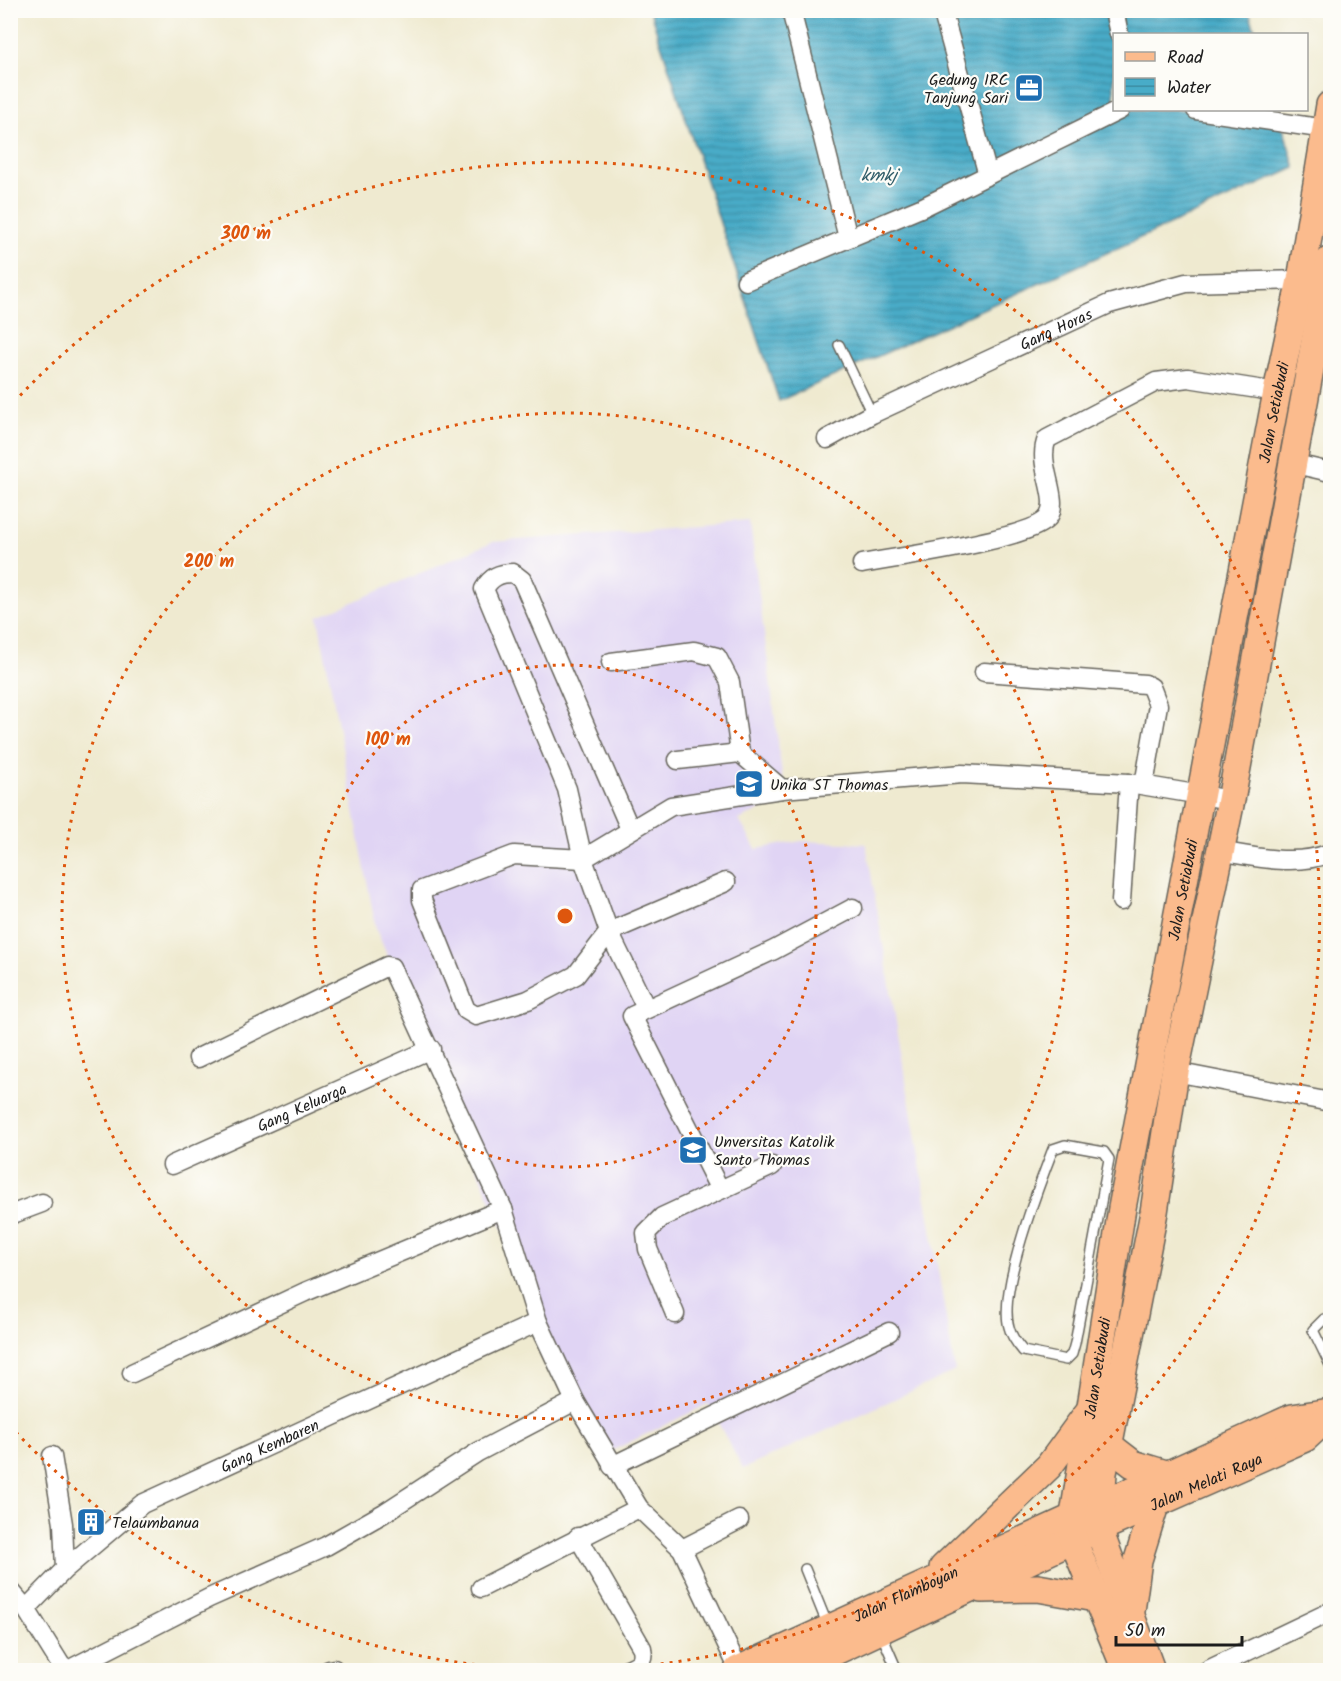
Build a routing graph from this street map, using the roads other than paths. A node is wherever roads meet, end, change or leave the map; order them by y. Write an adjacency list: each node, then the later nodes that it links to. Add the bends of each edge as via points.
1 (791, 10): 9 (street)
2 (942, 10): 8 (street)
3 (1114, 10): 4 (street)
4 (1119, 33)
5 (1118, 111): 8 (street)
6 (1215, 111): 7 (street)
7 (1328, 117): 11 (main road, Jalan Setiabudi)
8 (988, 175): 9 (street)
9 (848, 238): 12 (street)
10 (1330, 260): 15 (main road, Jalan Setiabudi)
11 (1301, 280): 14 (main road, Jalan Setiabudi); 17 (street, Gang Horas, via 1186,283 1147,292 1109,304)
12 (746, 281)
13 (839, 345): 17 (lane)
14 (1287, 345): 15 (main road); 16 (main road, Jalan Setiabudi)
15 (1322, 358): 19 (main road, Jalan Setiabudi)
16 (1276, 392): 21 (street, via 1188,378 1156,382 1047,439 1043,455 1052,506 1048,517 1036,526 1005,537); 28 (main road, Jalan Setiabudi)
17 (872, 414): 18 (street, Gang Horas)
18 (827, 439)
19 (1291, 463): 20 (street); 29 (main road, Jalan Setiabudi)
20 (1330, 472)
21 (862, 564)
22 (610, 662): 24 (street, via 694,651 717,657 730,682)
23 (984, 672): 26 (street, via 1151,687 1158,705)
24 (740, 753): 25 (street); 27 (street)
25 (678, 760)
26 (1136, 784): 27 (street, via 962,774); 28 (street); 35 (street)
27 (782, 789): 30 (street, via 671,806)
28 (1201, 794): 29 (street); 47 (main road, Jalan Setiabudi)
29 (1230, 800): 31 (main road, Jalan Setiabudi)
30 (630, 829): 33 (street); 33 (street, via 522,580 513,573 502,573 489,580 484,589 567,789)
31 (1219, 851): 32 (street, via 1293,861); 41 (main road, Jalan Setiabudi)
32 (1330, 853)
33 (583, 859): 37 (street); 37 (street, via 514,855 424,889 422,900 462,1005 476,1016 528,1000 576,975)
34 (726, 882): 37 (street)
35 (1121, 901)
36 (853, 908): 38 (street, via 774,950)
37 (609, 932): 38 (street)
38 (646, 1008): 45 (street, via 634,1014 632,1021)
39 (431, 1049): 40 (street, via 394,972 387,966); 43 (street, Gang Keluarga); 48 (street)
40 (198, 1058)
41 (1175, 1072): 42 (street); 49 (main road, Jalan Setiabudi)
42 (1330, 1102)
43 (172, 1165)
44 (772, 1166): 45 (street)
45 (720, 1190): 51 (street, via 662,1217 645,1233)
46 (42, 1203): 50 (street)
47 (1112, 1206): 49 (main road); 55 (main road, Jalan Setiabudi); 55 (lane, via 1107,1153 1065,1145 1053,1149 1011,1281 1008,1327 1023,1351 1066,1360)
48 (502, 1209): 53 (street); 57 (street, via 305,1292)
49 (1154, 1212): 61 (main road, Jalan Setiabudi)
50 (10, 1215)
51 (675, 1314)
52 (1324, 1319): 56 (lane, via 1314,1330)
53 (538, 1322): 58 (street); 72 (street, Gang Kembaren, via 142,1504)
54 (889, 1332): 63 (street)
55 (1087, 1345): 59 (main road, Jalan Setiabudi)
56 (1330, 1365)
57 (132, 1373)
58 (575, 1401): 63 (street); 85 (street, via 478,1452 384,1514 326,1546 209,1598)
59 (1089, 1411): 69 (main road, Jalan Setiabudi); 74 (main road, via 1049,1466)
60 (1330, 1414): 64 (main road, Jalan Melati Raya, via 1292,1418); 65 (main road, Jalan Melati Raya, via 1305,1438)
61 (1107, 1444): 64 (main road, via 1133,1464); 67 (main road, Jalan Setiabudi)
62 (52, 1456): 72 (street, via 63,1524)
63 (612, 1466): 66 (street)
64 (1166, 1474): 67 (main road, Jalan Melati Raya)
65 (1155, 1505): 67 (main road, Jalan Melati Raya); 81 (main road, via 1138,1560)
66 (639, 1508): 70 (street); 71 (street)
67 (1099, 1517): 69 (main road, Jalan Melati Raya); 81 (main road, Jalan Setiabudi)
68 (739, 1520): 71 (street)
69 (1074, 1528): 74 (main road, Jalan Flamboyan); 77 (main road, Jalan Flamboyan); 78 (main road, Jalan Setiabudi)
70 (578, 1537): 75 (street); 86 (street, via 642,1648 644,1654 639,1664)
71 (682, 1549): 84 (street)
72 (65, 1569): 79 (street, Gang Kembaren)
73 (805, 1569): 83 (lane)
74 (927, 1583): 83 (main road, Jalan Flamboyan)
75 (481, 1588)
76 (10, 1590): 79 (street)
77 (968, 1590): 78 (main road, via 1038,1588); 82 (main road, Jalan Flamboyan)
78 (1095, 1598): 89 (main road, Jalan Setiabudi)
79 (26, 1609): 85 (street)
80 (1330, 1612): 91 (street)
81 (1131, 1617): 90 (main road, Jalan Setiabudi)
82 (880, 1631): 83 (main road, Jalan Flamboyan); 88 (lane)
83 (820, 1642): 84 (main road, Jalan Flamboyan); 87 (main road, Jalan Flamboyan)
84 (739, 1670)
85 (66, 1671)
86 (625, 1671)
87 (795, 1671)
88 (897, 1671)
89 (1126, 1671)
90 (1151, 1671)
91 (1208, 1671)

